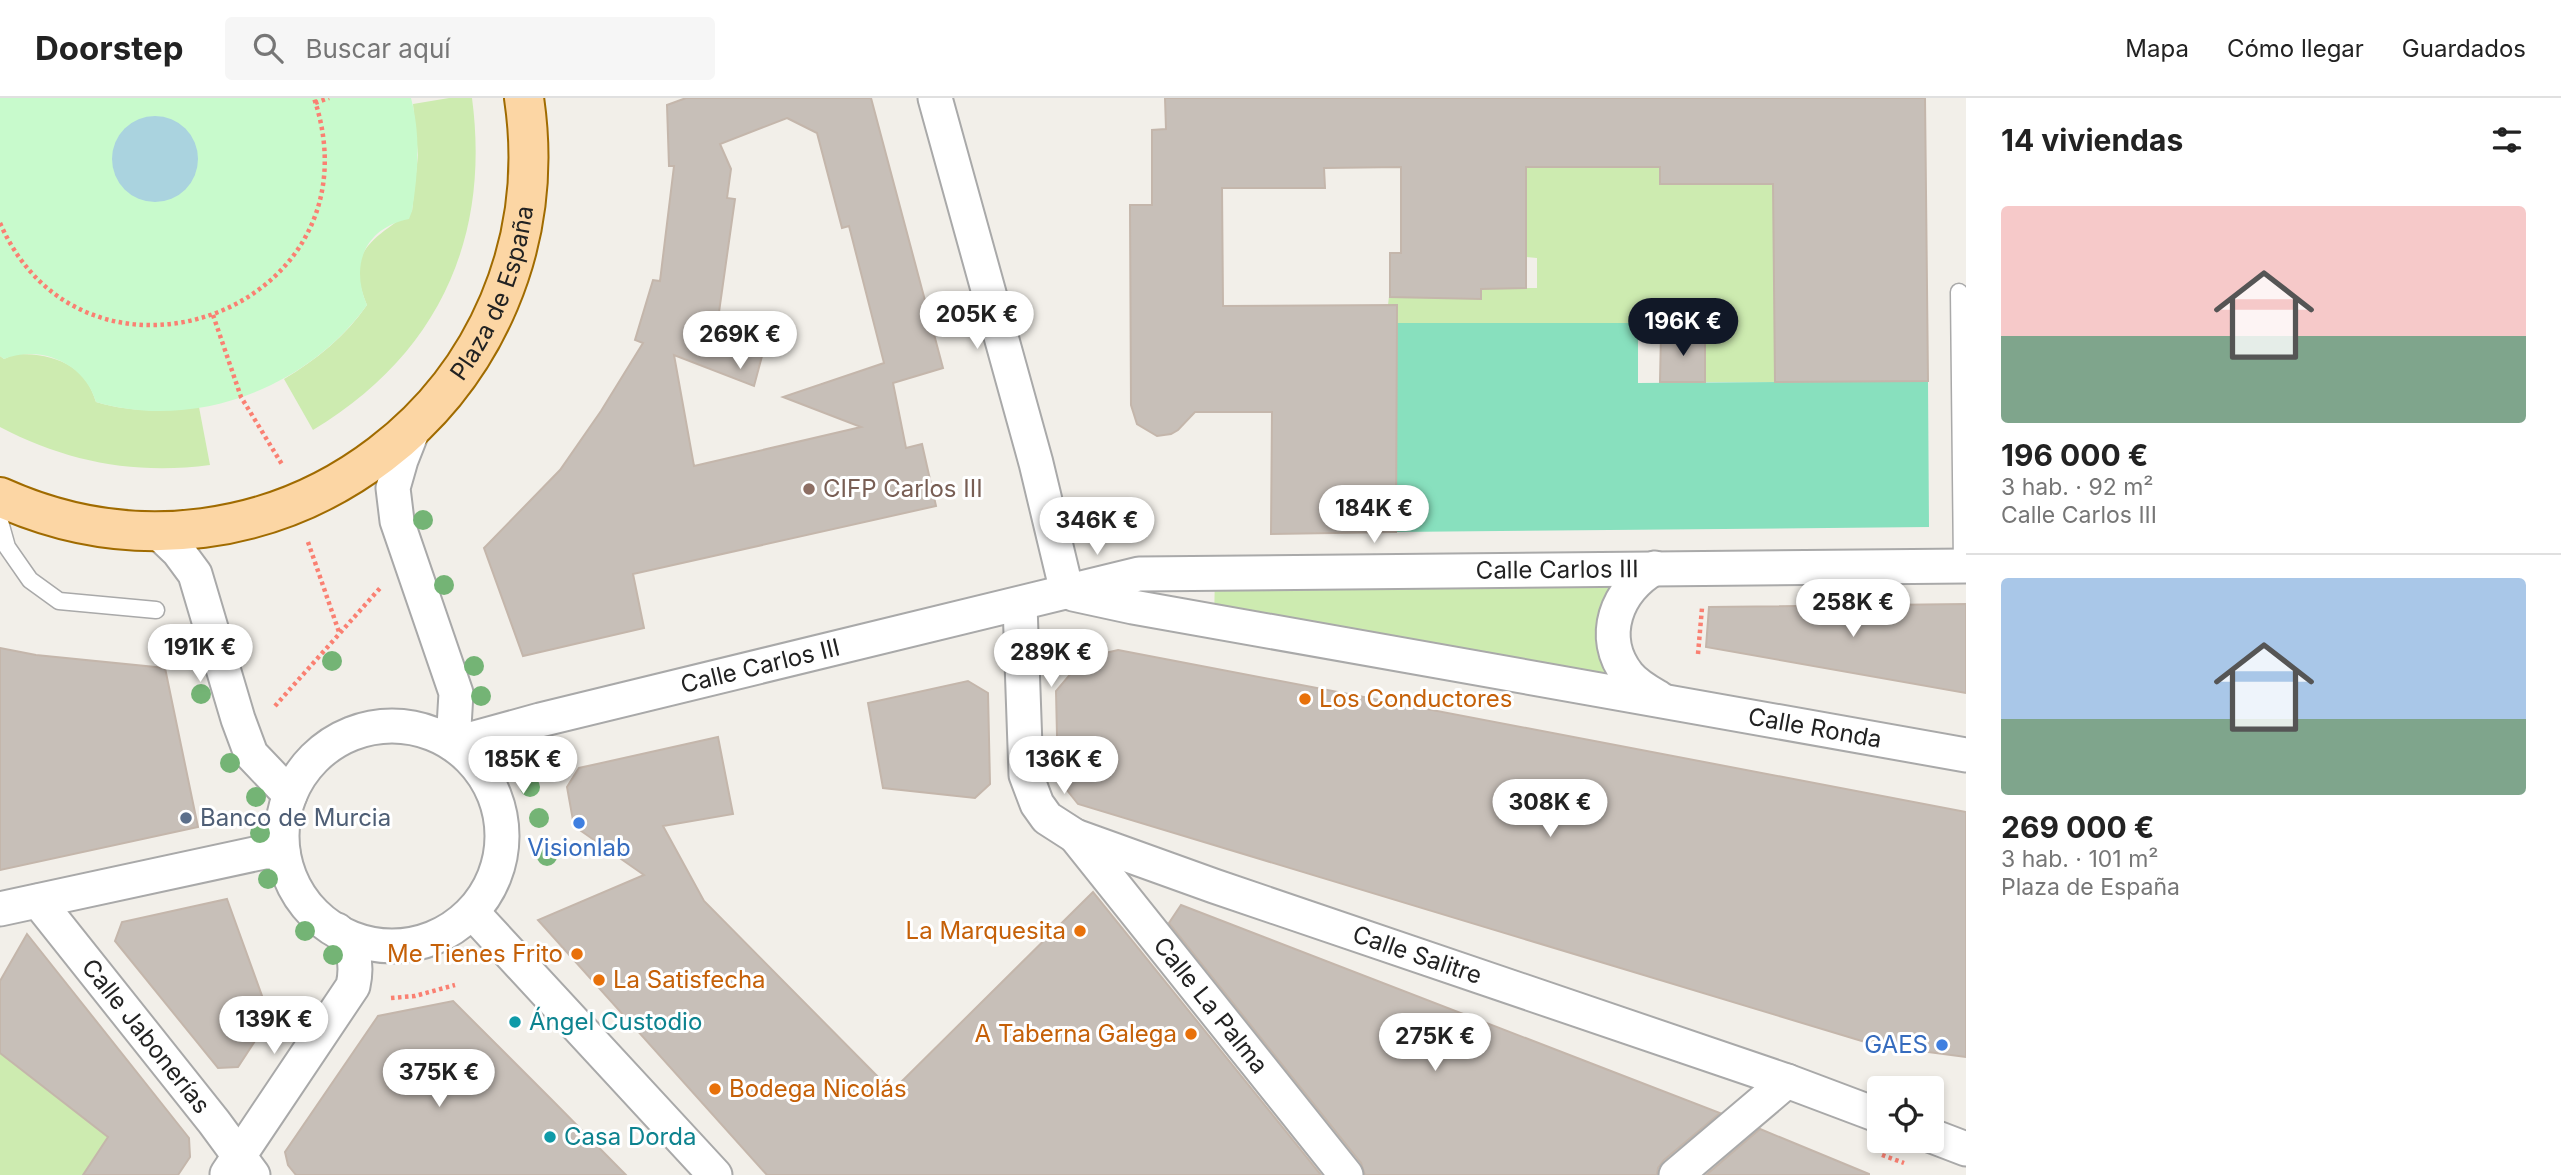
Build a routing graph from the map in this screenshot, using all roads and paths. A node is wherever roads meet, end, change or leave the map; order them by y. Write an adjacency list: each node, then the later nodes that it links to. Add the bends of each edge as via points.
1 (329, 98): 5 (path)
2 (524, 98): 6 (main road, Plaza de España)
3 (553, 98): 6 (main road, via 535,132)
4 (935, 98): 19 (street)
5 (315, 101): 9 (path, via 325,158 321,192 310,225 271,280)
6 (529, 158): 10 (main road, Plaza de España, via 522,232 500,304 449,390)
7 (0, 223): 9 (path, via 32,272 90,312 158,325)
8 (1959, 292): 16 (lane)
9 (213, 315): 11 (path, via 241,397)
10 (414, 427): 14 (main road, Plaza de España, via 358,471 293,505 226,524); 27 (street, Plaza de España, via 393,488 414,572 456,693)
11 (286, 469)
12 (0, 497): 14 (main road, Plaza de España, via 72,522)
13 (0, 522): 22 (lane, via 7,547 30,580 59,601)
14 (157, 530): 29 (street, via 195,574 251,754)
15 (308, 541): 23 (path)
16 (1964, 566): 17 (street, Calle Carlos III)
17 (1655, 568): 19 (street, Calle Carlos III, via 1139,574); 25 (street, via 1641,576 1621,600 1614,643 1628,675)
18 (382, 585): 23 (path)
19 (1067, 592): 21 (street, Calle Carlos III); 25 (street, Calle Carlos III)
20 (1702, 597): 24 (path)
21 (1020, 605): 27 (street, Calle Carlos III); 30 (street, via 1026,775 1047,818)
22 (156, 610)
23 (339, 632): 26 (path)
24 (1698, 654)
25 (1664, 701): 28 (street, Calle Ronda)
26 (272, 709)
27 (453, 744): 29 (street, via 403,727 351,734 314,758); 34 (street, via 486,778 500,815 498,867)
28 (1966, 755)
29 (290, 795): 31 (street, via 282,824)
30 (1075, 836): 38 (street, Calle Salitre); 44 (street, Calle La Palma)
31 (283, 852): 32 (street, via 264,852); 35 (street, via 297,891 314,913)
32 (38, 901): 33 (street); 42 (street, Calle Jabonerías)
33 (0, 909)
34 (472, 912): 35 (street, via 449,930 407,944 377,945); 43 (street)
35 (337, 930): 42 (street, via 355,960 353,986)
36 (455, 985): 37 (path, via 415,996)
37 (382, 998)
38 (1787, 1081): 39 (street, Calle Salitre); 45 (street)
39 (1867, 1111)
40 (1944, 1141): 41 (street)
41 (1966, 1149)
42 (239, 1169)
43 (715, 1175)
44 (1346, 1175)
45 (1676, 1175)

